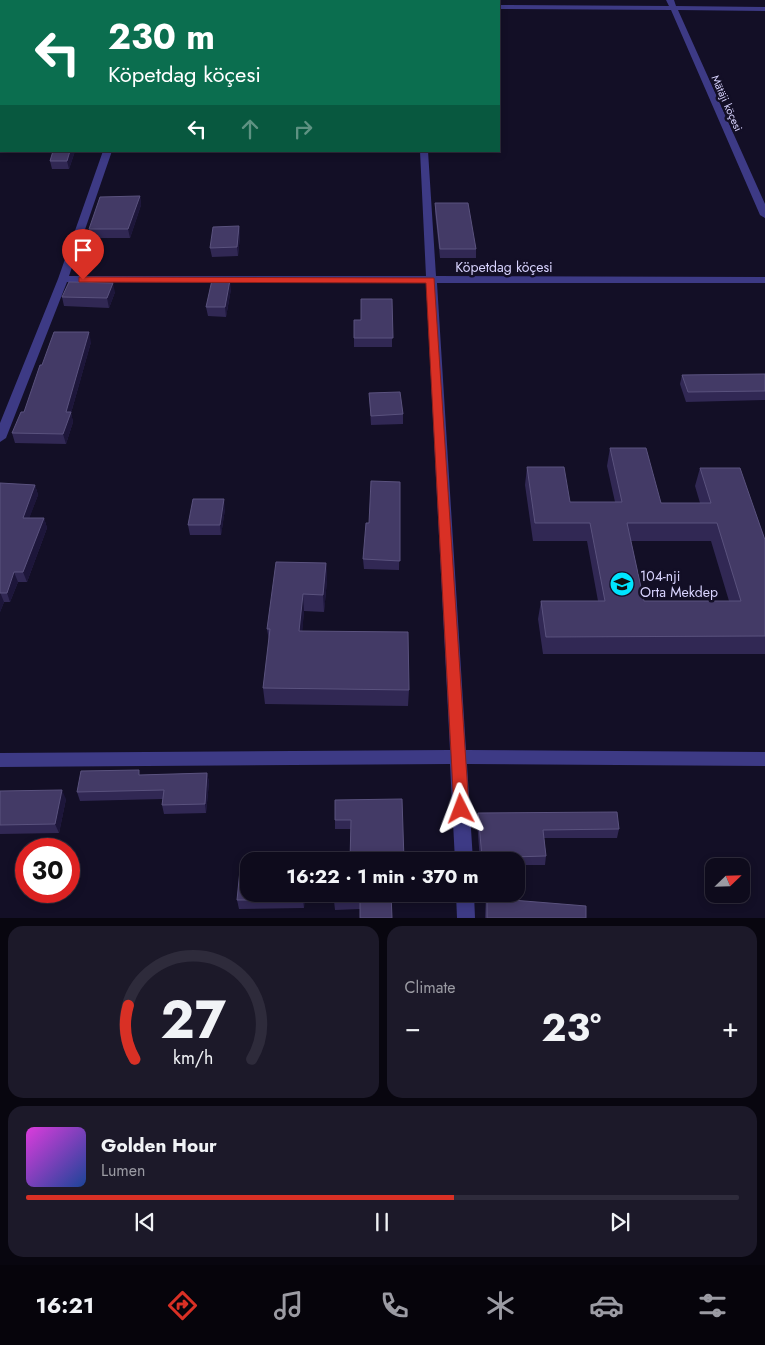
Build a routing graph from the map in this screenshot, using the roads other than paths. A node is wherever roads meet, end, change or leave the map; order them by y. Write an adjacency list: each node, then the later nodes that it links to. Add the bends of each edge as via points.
1 (670, 0): 4 (street, Mätäji köçesi)
2 (500, 7): 4 (street)
3 (765, 9): 4 (street)
4 (673, 10): 7 (street, Mätäji köçesi)
5 (108, 152): 8 (street)
6 (424, 152): 9 (street)
7 (765, 214)
8 (63, 280): 9 (street, Köpetdag köçesi); 11 (street)
9 (431, 280): 10 (street, Köpetdag köçesi); 12 (street)
10 (765, 280)
11 (0, 438)
12 (459, 757): 13 (street); 14 (street); 15 (street)
13 (765, 759)
14 (0, 760)
15 (464, 852)
16 (465, 902): 17 (street)
17 (466, 918)

